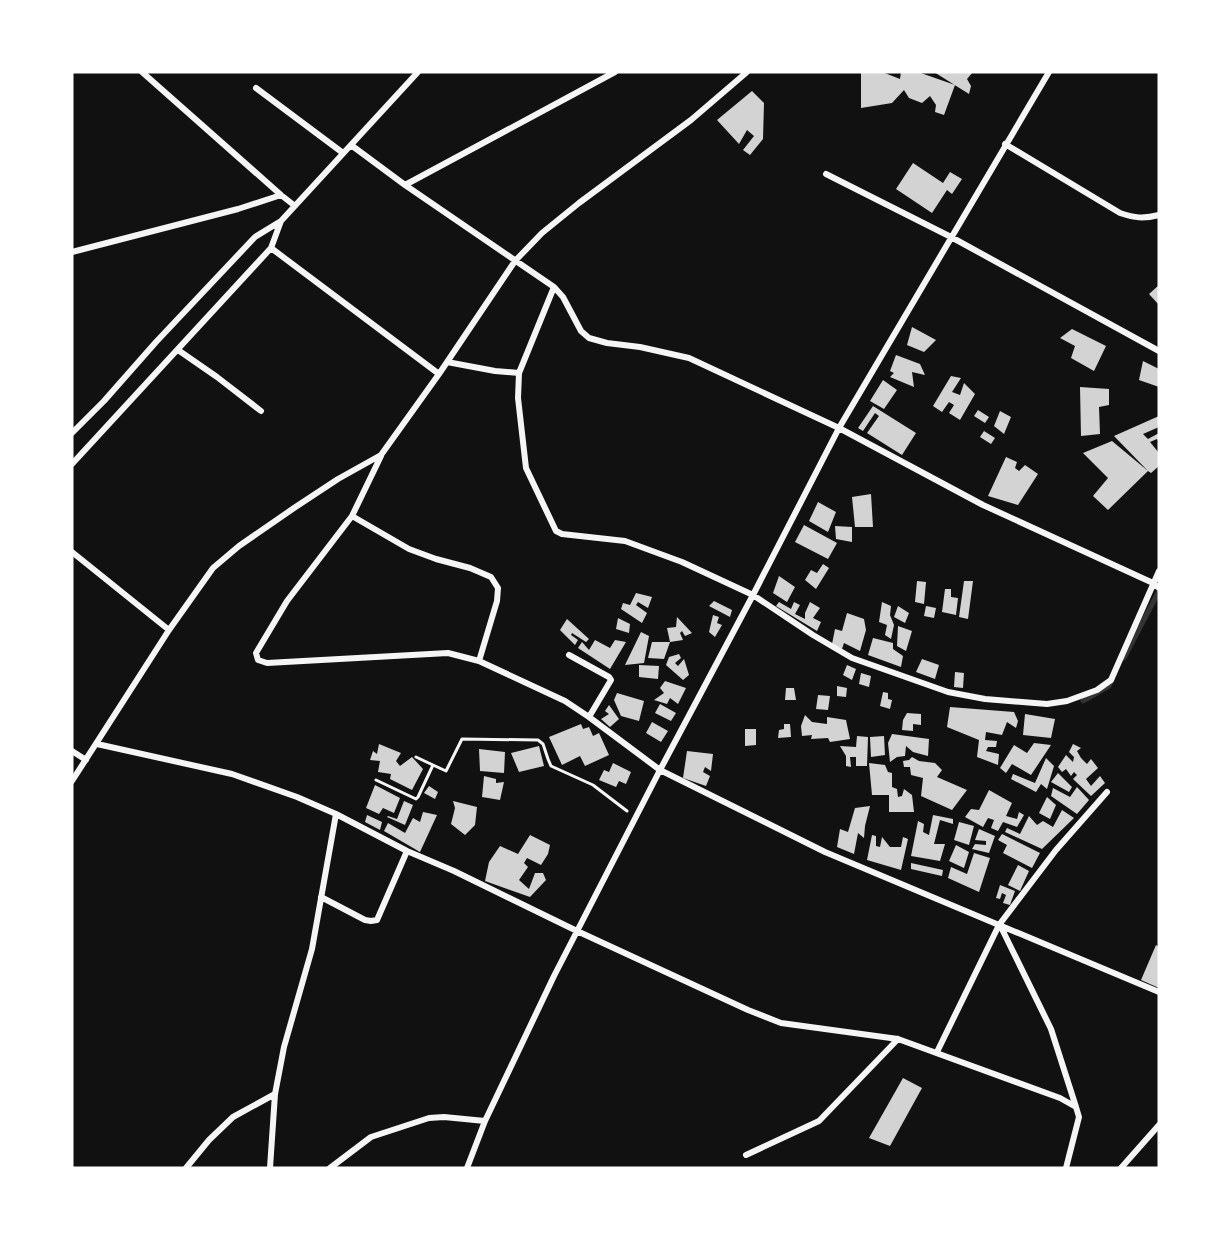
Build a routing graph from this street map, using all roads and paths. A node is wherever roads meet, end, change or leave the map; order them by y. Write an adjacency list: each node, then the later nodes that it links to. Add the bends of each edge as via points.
1 (142, 72): 12 (street)
2 (418, 72): 8 (street)
3 (615, 72): 11 (street)
4 (747, 72): 19 (street, via 691,120 542,233)
5 (1049, 72): 7 (street)
6 (256, 88): 9 (street)
7 (1005, 144): 14 (street, via 1120,213 1134,218); 16 (street)
8 (351, 145): 9 (street); 11 (street)
9 (343, 153): 13 (street)
10 (826, 174): 16 (street)
11 (405, 185): 19 (street)
12 (281, 195): 13 (street); 18 (street)
13 (295, 206): 15 (street)
14 (1159, 215)
15 (281, 221): 17 (street); 28 (street, via 255,237)
16 (951, 237): 22 (street); 27 (street)
17 (271, 248): 21 (street); 25 (street)
18 (72, 252)
19 (515, 261): 20 (street); 23 (street)
20 (554, 287): 24 (street); 27 (street, via 581,331 590,338 689,358)
21 (178, 350): 26 (street); 30 (street)
22 (1159, 351)
23 (447, 362): 24 (street); 25 (street)
24 (519, 373): 36 (street, via 525,468 556,531 625,541)
25 (439, 374): 29 (street)
26 (261, 411)
27 (838, 428): 34 (street, via 983,505); 36 (street)
28 (72, 433)
29 (381, 455): 31 (street); 37 (street, via 239,546 213,568)
30 (72, 465)
31 (352, 516): 39 (street, via 409,549 491,577 498,588 497,601); 39 (street, via 287,601 256,653 258,660 267,663 448,653)
32 (72, 552): 37 (street)
33 (1159, 571): 34 (street)
34 (1153, 583): 35 (street); 36 (street, via 1111,680 1097,690 1047,704 948,692 852,658)
35 (1159, 588)
36 (753, 595): 46 (street)
37 (169, 630): 41 (street)
38 (569, 655): 40 (street, via 611,680)
39 (479, 661): 40 (street, via 565,701)
40 (589, 717): 46 (street)
41 (97, 744): 44 (street); 50 (street, via 232,774)
42 (72, 751): 44 (street)
43 (416, 757): 45 (path)
44 (86, 760): 48 (street)
45 (434, 765): 47 (path, via 416,799); 51 (path, via 446,771 462,739 538,740 551,766 594,785)
46 (660, 770): 51 (street); 54 (street, via 825,852)
47 (376, 780)
48 (72, 781)
49 (1107, 792): 54 (street, via 1056,850)
50 (336, 814): 52 (street); 53 (street)
51 (635, 818): 55 (street)
52 (407, 851): 53 (street, via 377,920 365,920); 55 (street)
53 (321, 897): 59 (street, via 312,949)
54 (999, 925): 56 (street); 58 (street); 60 (street, via 1051,1029)
55 (577, 931): 57 (street, via 781,1023); 61 (street)
56 (1159, 992)
57 (898, 1039): 58 (street); 63 (street, via 819,1121)
58 (937, 1052): 60 (street)
59 (275, 1094): 64 (street, via 233,1117); 65 (street)
60 (1076, 1107): 68 (street, via 1079,1117)
61 (484, 1121): 66 (street, via 429,1118 371,1137); 67 (street)
62 (1159, 1125): 69 (street)
63 (746, 1155)
64 (186, 1168)
65 (270, 1168)
66 (330, 1168)
67 (467, 1168)
68 (1066, 1168)
69 (1121, 1168)

